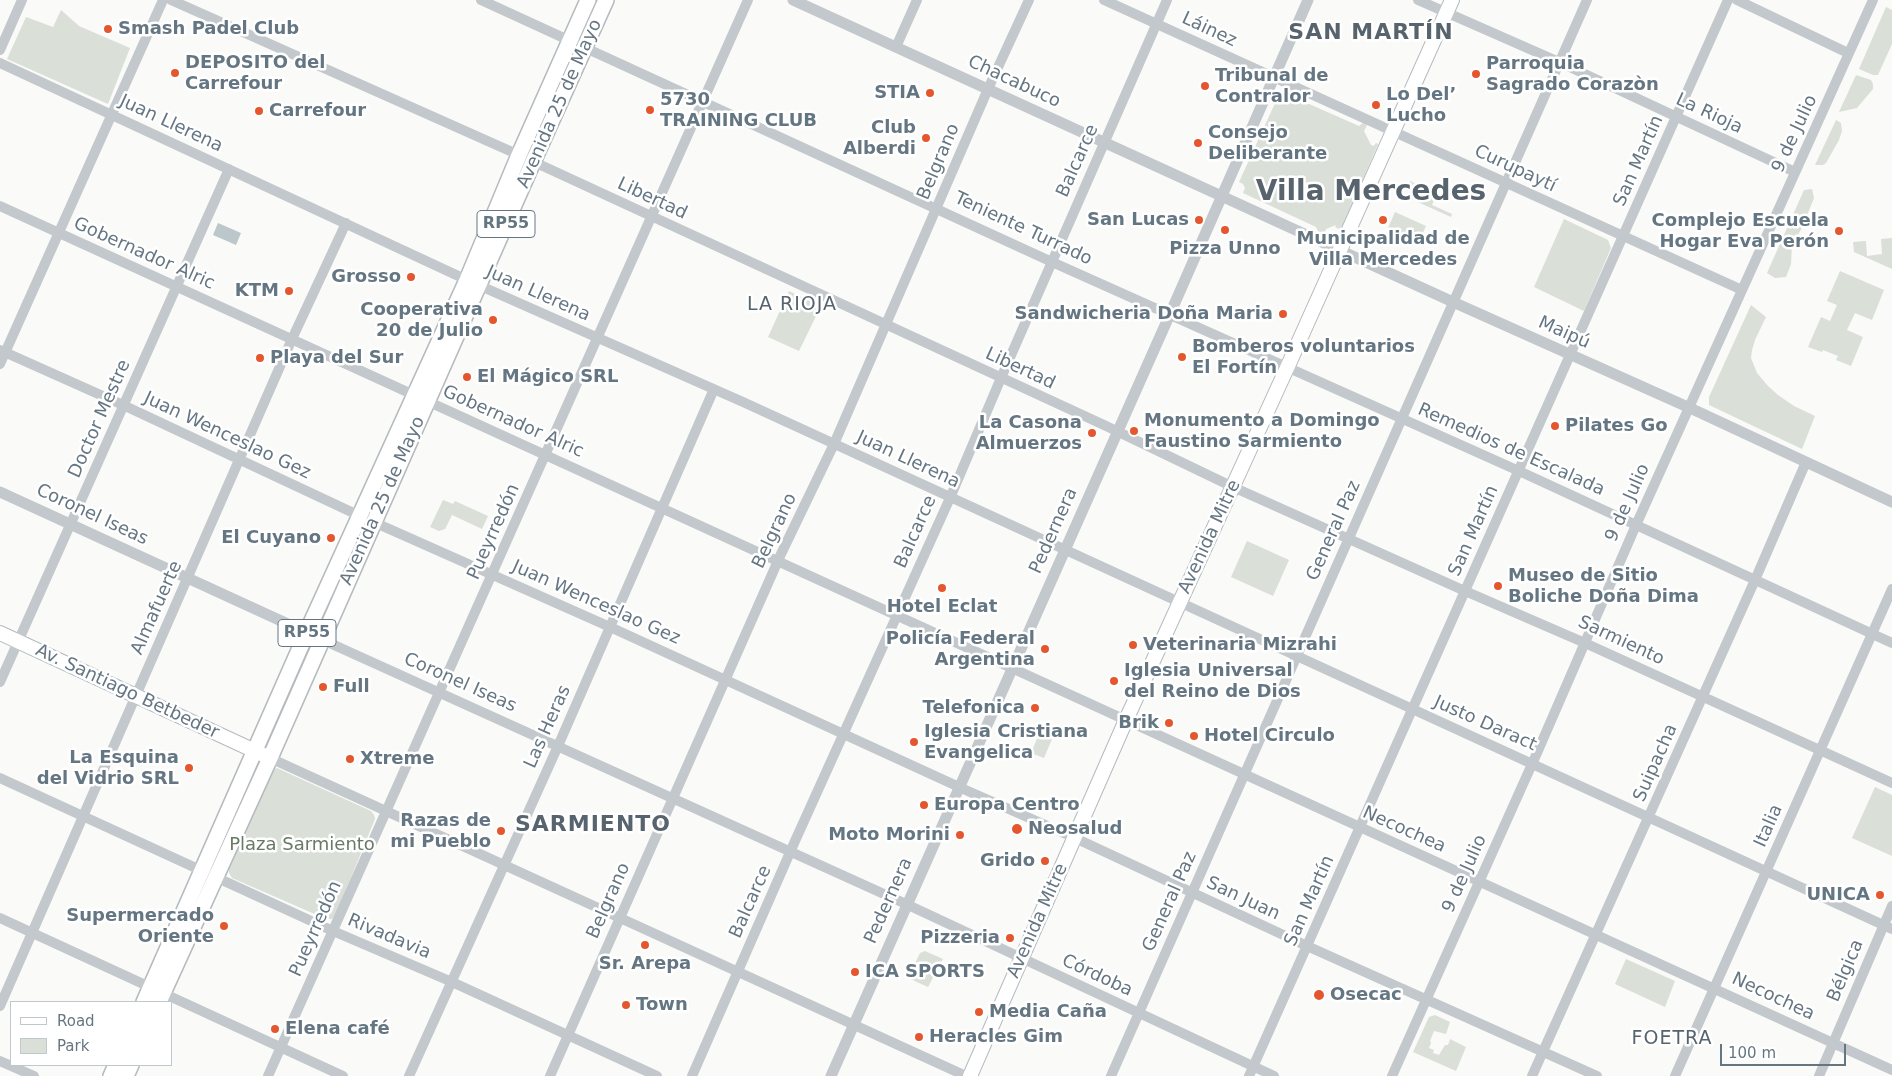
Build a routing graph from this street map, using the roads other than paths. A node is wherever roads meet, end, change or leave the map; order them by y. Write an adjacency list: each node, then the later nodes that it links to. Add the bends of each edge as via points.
1 (22, 0): 24 (street)
2 (163, 0): 31 (street)
3 (171, 0): 35 (street, Libertad)
4 (481, 0): 21 (street, Teniente Turrado)
5 (588, 0): 21 (main road, Avenida 25 de Mayo / RP55)
6 (606, 0): 23 (main road, Avenida 25 de Mayo / RP55)
7 (748, 0): 30 (street, Pueyrredón)
8 (793, 0): 22 (street, Chacabuco)
9 (917, 0): 22 (street)
10 (1029, 0): 29 (street, Belgrano)
11 (1104, 0): 20 (street, Láinez)
12 (1167, 0): 20 (street, Balcarce)
13 (1308, 0): 28 (street, Pedernera)
14 (1418, 0): 19 (street, La Rioja)
15 (1588, 0): 26 (street, General Paz)
16 (1728, 0): 32 (street, San Martín)
17 (1737, 0): 25 (street)
18 (1873, 0): 25 (street, 9 de Julio)
19 (1449, 6): 26 (street, La Rioja); 33 (main road, Avenida Mitre)
20 (1156, 24): 28 (street, Láinez); 34 (street, Balcarce)
21 (570, 40): 23 (street, Teniente Turrado); 35 (main road, Avenida 25 de Mayo / RP55)
22 (896, 47): 29 (street, Chacabuco)
23 (585, 48): 30 (street, Teniente Turrado); 35 (main road, Avenida 25 de Mayo / RP55)
24 (0, 50)
25 (1848, 53): 37 (street, 9 de Julio)
26 (1560, 62): 32 (street, La Rioja); 38 (street, General Paz)
27 (0, 63): 31 (street, Juan Llerena)
28 (1274, 78): 33 (street, Curupaytí); 39 (street, Pedernera)
29 (988, 89): 34 (street, Chacabuco); 41 (street, Belgrano)
30 (704, 101): 41 (street, Teniente Turrado); 42 (street, Pueyrredón)
31 (113, 115): 36 (street, Juan Llerena); 44 (street)
32 (1676, 117): 37 (street, La Rioja); 45 (street, San Martín)
33 (1393, 131): 38 (street, Curupaytí); 46 (main road, Avenida Mitre)
34 (1104, 142): 39 (street, Chacabuco); 47 (street, Balcarce)
35 (526, 158): 42 (street, Libertad); 48 (main road, Avenida 25 de Mayo / RP55)
36 (229, 169): 43 (street, Juan Llerena); 49 (street, Doctor Mestre)
37 (1795, 172): 50 (street, 9 de Julio)
38 (1506, 182): 45 (street, Curupaytí); 51 (street, General Paz)
39 (1221, 196): 46 (street, Maipú); 52 (street, Pedernera)
40 (0, 206): 44 (street, Gobernador Alric)
41 (937, 208): 47 (street, Teniente Turrado); 53 (street, Belgrano)
42 (652, 217): 53 (street, Libertad); 54 (street, Pueyrredón)
43 (346, 223): 48 (street, Juan Llerena); 55 (street, Almafuerte)
44 (59, 233): 49 (street, Gobernador Alric); 56 (street)
45 (1623, 237): 50 (street, Curupaytí); 57 (street, San Martín)
46 (1340, 249): 51 (street, Maipú); 59 (main road, Avenida Mitre)
47 (1052, 262): 52 (street, Teniente Turrado); 60 (street, Balcarce)
48 (473, 283): 54 (street, Juan Llerena); 62 (main road, Avenida 25 de Mayo / RP55)
49 (177, 286): 55 (street, Gobernador Alric); 63 (street, Doctor Mestre)
50 (1742, 290): 64 (street, 9 de Julio)
51 (1453, 302): 57 (street, Maipú); 65 (street, General Paz)
52 (1170, 314): 59 (street, Remedios de Escalada); 66 (street, Pedernera)
53 (886, 325): 60 (street, Libertad); 67 (street, Belgrano)
54 (598, 338): 61 (street, Juan Llerena); 68 (street, Pueyrredón)
55 (292, 339): 62 (street, Gobernador Alric); 69 (street, Almafuerte)
56 (3, 352): 58 (street); 63 (street, Juan Wenceslao Gez)
57 (1571, 355): 64 (street, Maipú); 71 (street, San Martín)
58 (0, 364)
59 (1287, 368): 65 (street, Remedios de Escalada); 72 (main road, Avenida Mitre)
60 (1001, 378): 66 (street, Libertad); 74 (street, Balcarce)
61 (714, 389): 67 (street, Juan Llerena); 76 (street, Las Heras)
62 (421, 398): 68 (street, Gobernador Alric); 77 (main road, Avenida 25 de Mayo / RP55); 78 (main road, Avenida 25 de Mayo / RP55)
63 (123, 406): 69 (street, Juan Wenceslao Gez); 79 (street, Doctor Mestre)
64 (1690, 408): 70 (street, Maipú); 80 (street, 9 de Julio)
65 (1401, 418): 71 (street, Remedios de Escalada); 81 (street, General Paz)
66 (1117, 432): 72 (street, Sarmiento); 82 (street, Pedernera)
67 (834, 444): 74 (street, Juan Llerena); 83 (street, Belgrano)
68 (546, 454): 76 (street, Gobernador Alric); 84 (street, Pueyrredón)
69 (240, 460): 77 (street, Juan Wenceslao Gez); 85 (street, Almafuerte)
70 (1806, 462): 75 (street, Maipú); 86 (street, Suipacha)
71 (1518, 470): 80 (street, Remedios de Escalada); 88 (street, San Martín)
72 (1233, 487): 81 (street, Sarmiento); 89 (main road, Avenida Mitre)
73 (0, 492): 79 (street, Coronel Iseas)
74 (950, 498): 82 (street, Juan Llerena); 90 (street, Balcarce)
75 (1892, 502)
76 (662, 509): 83 (street, Gobernador Alric); 91 (street, Las Heras)
77 (360, 516): 78 (street, Juan Wenceslao Gez); 92 (main road, Avenida 25 de Mayo / RP55)
78 (375, 522): 84 (street, Juan Wenceslao Gez); 95 (main road, Avenida 25 de Mayo / RP55)
79 (70, 524): 85 (street, Coronel Iseas); 96 (street, Doctor Mestre)
80 (1636, 525): 86 (street, Remedios de Escalada); 97 (street, 9 de Julio)
81 (1348, 538): 88 (street, Sarmiento); 99 (street, General Paz)
82 (1065, 550): 89 (street, Justo Daract); 100 (street, Pedernera)
83 (778, 562): 90 (street, Gobernador Alric); 101 (street, Belgrano)
84 (492, 575): 91 (street, Juan Wenceslao Gez); 103 (street, Pueyrredón)
85 (188, 578): 92 (street, Coronel Iseas); 104 (street, Almafuerte)
86 (1755, 580): 94 (street, Remedios de Escalada); 105 (street, Suipacha)
87 (1892, 589): 94 (street, Italia)
88 (1465, 591): 97 (street, Sarmiento); 106 (street, San Martín)
89 (1179, 604): 99 (street, Justo Daract); 107 (main road, Avenida Mitre)
90 (896, 616): 100 (street, Gobernador Alric); 108 (street, Balcarce)
91 (610, 627): 101 (street, Juan Wenceslao Gez); 109 (street, Las Heras)
92 (307, 632): 95 (street, Coronel Iseas); 110 (main road, Avenida 25 de Mayo / RP55)
93 (0, 633): 96 (main road, Av. Santiago Betbeder)
94 (1873, 635): 98 (street, Remedios de Escalada); 111 (street, Italia)
95 (322, 640): 103 (street, Coronel Iseas); 112 (main road, Avenida 25 de Mayo / RP55)
96 (19, 642): 102 (street, Doctor Mestre); 104 (main road, Av. Santiago Betbeder)
97 (1586, 643): 105 (street, Sarmiento); 113 (street, 9 de Julio)
98 (1892, 643)
99 (1296, 657): 106 (street, Justo Daract); 114 (street, General Paz)
100 (1012, 668): 107 (street, Necochea); 117 (street, Pedernera)
101 (725, 680): 108 (street, Juan Wenceslao Gez); 118 (street, Belgrano)
102 (0, 682)
103 (440, 693): 109 (street, Coronel Iseas); 119 (street, Pueyrredón)
104 (136, 696): 110 (main road, Av. Santiago Betbeder); 120 (street, Almafuerte)
105 (1703, 697): 111 (street, Sarmiento); 121 (street, Suipacha)
106 (1413, 710): 113 (street, Justo Daract); 122 (street, San Martín)
107 (1126, 720): 114 (street, Necochea); 123 (main road, Avenida Mitre)
108 (843, 734): 117 (street, Juan Wenceslao Gez); 124 (street, Balcarce)
109 (558, 746): 118 (street, Coronel Iseas); 125 (street, Las Heras)
110 (255, 750): 112 (main road, Av. Santiago Betbeder); 127 (main road, Avenida 25 de Mayo / RP55)
111 (1820, 750): 116 (street, Sarmiento); 126 (street, Italia)
112 (270, 758): 119 (street); 127 (main road, Avenida 25 de Mayo / RP55)
113 (1532, 763): 121 (street, Justo Daract); 128 (street, 9 de Julio)
114 (1244, 775): 122 (street, Necochea); 129 (street, General Paz)
115 (0, 778): 120 (street, Rivadavia)
116 (1892, 782)
117 (959, 787): 123 (street, San Juan); 130 (street, Pedernera)
118 (672, 798): 124 (street, Coronel Iseas); 133 (street, Belgrano)
119 (387, 811): 125 (street); 135 (street, Pueyrredón)
120 (84, 816): 127 (street, Rivadavia); 136 (street, Almafuerte)
121 (1649, 818): 126 (street, Justo Daract); 137 (street, Suipacha)
122 (1360, 828): 128 (street, Necochea); 138 (street, San Martín)
123 (1075, 838): 129 (street, San Juan); 139 (main road, Avenida Mitre)
124 (791, 852): 130 (street, Coronel Iseas); 140 (street, Balcarce)
125 (504, 865): 133 (street); 141 (street, Las Heras)
126 (1766, 871): 134 (street, Justo Daract); 142 (street, Italia)
127 (209, 874): 135 (street, Rivadavia); 143 (main road, Avenida 25 de Mayo / RP55)
128 (1480, 882): 137 (street, Necochea); 144 (street, 9 de Julio)
129 (1192, 893): 138 (street, San Juan); 147 (street, General Paz)
130 (906, 904): 139 (street, Córdoba); 148 (street, Pedernera)
131 (1892, 906): 134 (street, Bélgica)
132 (0, 918): 136 (street)
133 (620, 918): 140 (street); 149 (street, Belgrano)
134 (1887, 927): 150 (street, Bélgica)
135 (333, 931): 141 (street, Rivadavia); 151 (street, Pueyrredón)
136 (32, 933): 143 (street); 146 (street, Almafuerte)
137 (1596, 934): 142 (street, Necochea); 152 (street, Suipacha)
138 (1307, 946): 144 (street, San Juan); 155 (street, San Martín)
139 (1021, 958): 147 (street, Córdoba); 165 (main road, Avenida Mitre)
140 (738, 971): 148 (street); 162 (street, Balcarce)
141 (452, 982): 149 (street, Rivadavia); 159 (street, Las Heras)
142 (1714, 988): 150 (street, Necochea); 171 (street, Italia)
143 (158, 994): 145 (main road, Avenida 25 de Mayo / RP55); 151 (street)
144 (1426, 1000): 152 (street, San Juan); 168 (street, 9 de Julio)
145 (146, 1001)
146 (0, 1006)
147 (1138, 1014): 155 (street, Córdoba); 166 (street, General Paz)
148 (854, 1023): 163 (street, Pedernera); 164 (street)
149 (568, 1035): 160 (street, Belgrano); 161 (street, Rivadavia)
150 (1833, 1043): 154 (street, Necochea); 172 (street, Bélgica)
151 (281, 1047): 157 (street, Pueyrredón); 158 (street)
152 (1543, 1052): 169 (street, Suipacha); 170 (street, San Juan)
153 (13, 1066): 156 (street)
154 (1892, 1070)
155 (1252, 1072): 167 (street, Córdoba)
156 (34, 1076)
157 (268, 1076)
158 (344, 1076)
159 (409, 1076)
160 (550, 1076)
161 (657, 1076)
162 (692, 1076)
163 (831, 1076)
164 (966, 1076)
165 (970, 1076)
166 (1110, 1076)
167 (1274, 1076)
168 (1392, 1076)
169 (1532, 1076)
170 (1597, 1076)
171 (1675, 1076)
172 (1818, 1076)

